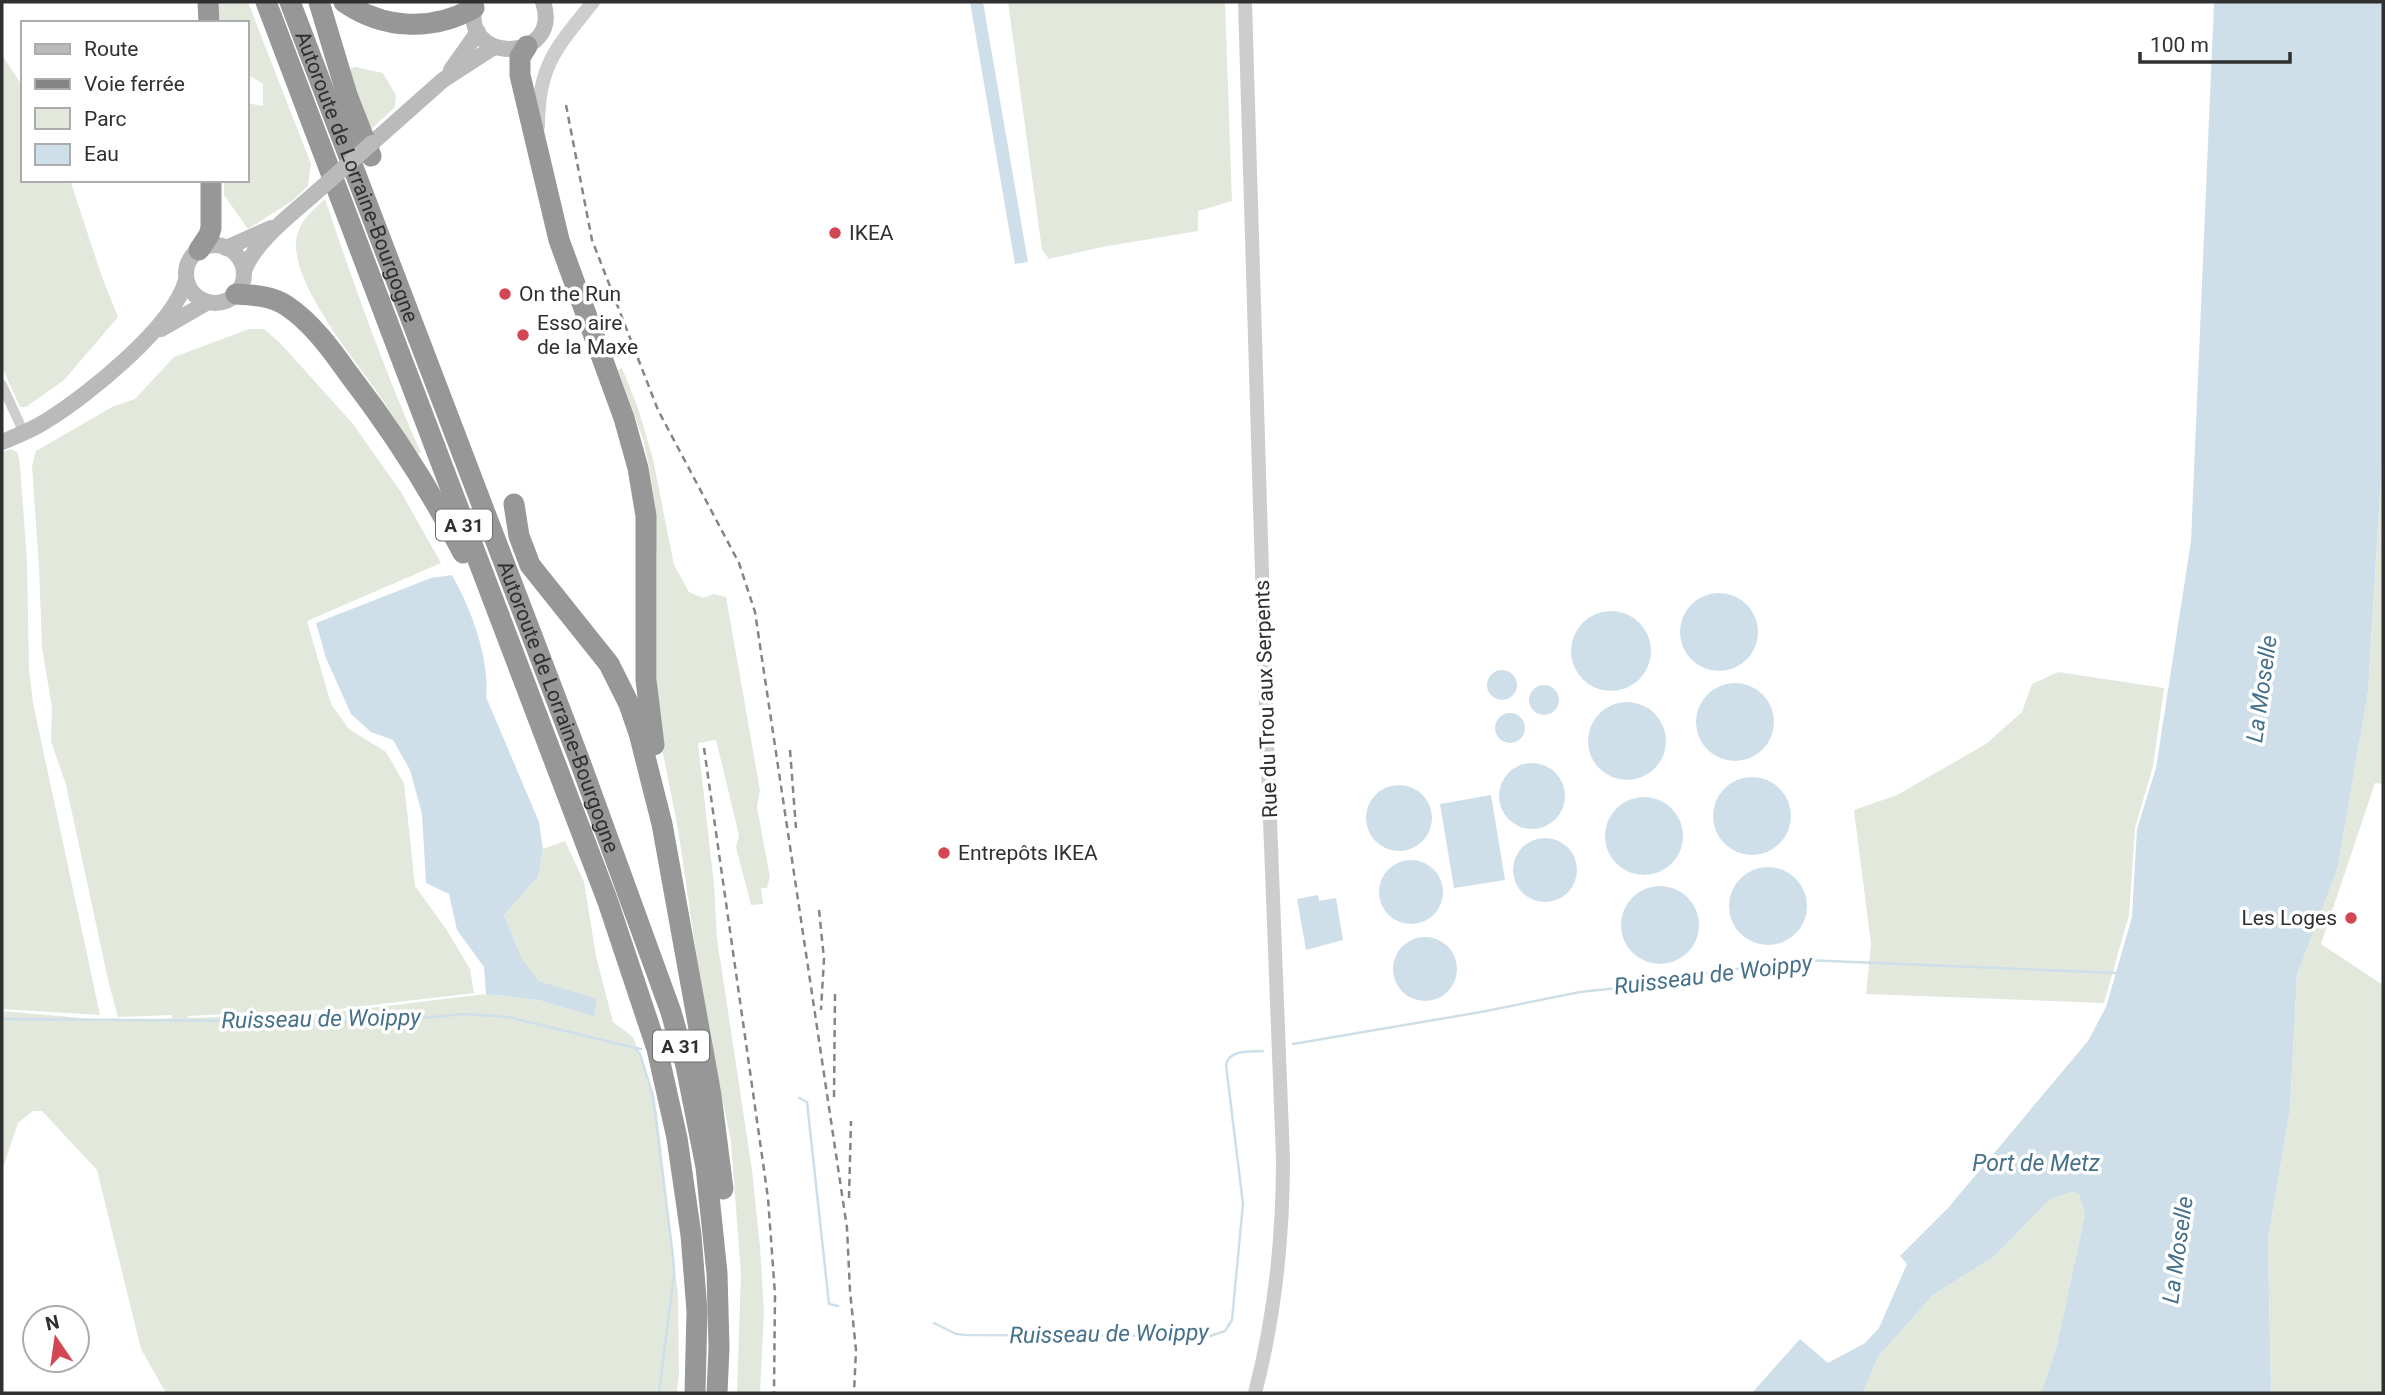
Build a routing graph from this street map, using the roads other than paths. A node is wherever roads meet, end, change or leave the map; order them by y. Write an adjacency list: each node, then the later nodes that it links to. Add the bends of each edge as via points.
1 (208, 2): 10 (highway)
2 (266, 2): 30 (highway, Autoroute de Lorraine-Bourgogne / A 31)
3 (290, 2): 32 (highway, Autoroute de Lorraine-Bourgogne / A 31, via 671,1012 706,1167)
4 (319, 2): 16 (highway, via 347,95)
5 (344, 2): 8 (highway, via 371,18 407,24 445,20)
6 (593, 2): 15 (street, via 548,62 539,102)
7 (1245, 2): 35 (street, Rue du Trou aux Serpents, via 1283,1146 1277,1281)
8 (475, 5): 11 (main road)
9 (548, 6): 12 (main road, via 541,33)
10 (209, 21)
11 (478, 32): 13 (main road); 14 (main road)
12 (527, 46): 13 (main road, via 516,50); 15 (highway, via 520,57 520,75)
13 (494, 47): 14 (main road)
14 (443, 80): 16 (main road)
15 (538, 145): 31 (highway, via 567,266 638,468 646,516 646,680)
16 (372, 149): 18 (main road, bridge)
17 (211, 182): 20 (highway, via 211,228)
18 (280, 224): 19 (main road); 21 (main road, via 248,260)
19 (226, 247): 20 (main road); 21 (main road, via 235,253)
20 (199, 250): 22 (main road, via 188,263)
21 (244, 271): 23 (main road)
22 (186, 280): 24 (main road, via 194,294); 25 (main road, via 175,305)
23 (236, 294): 24 (main road, via 228,300); 30 (highway, via 277,300 312,327 379,413 437,503 477,585)
24 (208, 302): 25 (main road)
25 (150, 336): 27 (main road, via 66,407)
26 (2, 385): 27 (street)
27 (24, 433): 28 (main road)
28 (2, 442)
29 (514, 504): 31 (highway, via 530,565 615,674 637,726)
30 (492, 597): 33 (highway, Autoroute de Lorraine-Bourgogne / A 31, via 608,902 657,1049 677,1138 691,1235 697,1311)
31 (662, 824): 32 (highway, via 711,1095 726,1214 726,1316)
32 (719, 1348): 34 (highway, Autoroute de Lorraine-Bourgogne / A 31)
33 (695, 1393)
34 (717, 1393)
35 (1255, 1393)

